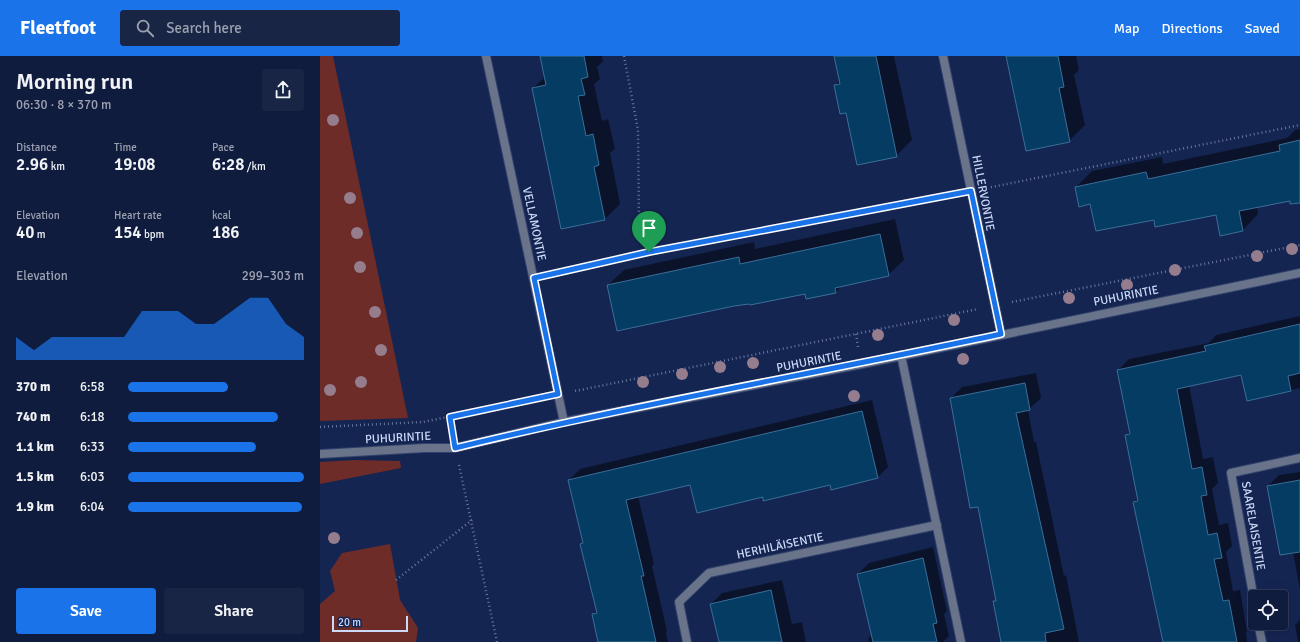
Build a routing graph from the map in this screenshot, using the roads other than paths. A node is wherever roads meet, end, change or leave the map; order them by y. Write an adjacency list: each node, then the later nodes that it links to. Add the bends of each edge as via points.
1 (486, 56): 6 (street, VELLAMONTIE)
2 (943, 56): 4 (street, HILLERVONTIE)
3 (1300, 273): 4 (street, PUHURINTIE)
4 (1001, 334): 5 (street, PUHURINTIE)
5 (902, 355): 6 (street, PUHURINTIE); 9 (street)
6 (564, 422): 7 (street, PUHURINTIE, via 455,448)
7 (320, 454)
8 (1300, 458): 10 (street, SAARELAISENTIE, via 1231,473)
9 (937, 525): 12 (street, HERHILÄISENTIE, via 709,573 679,602); 13 (street)
10 (1252, 590)
11 (1259, 630): 14 (street)
12 (687, 642)
13 (961, 642)
14 (1262, 642)

